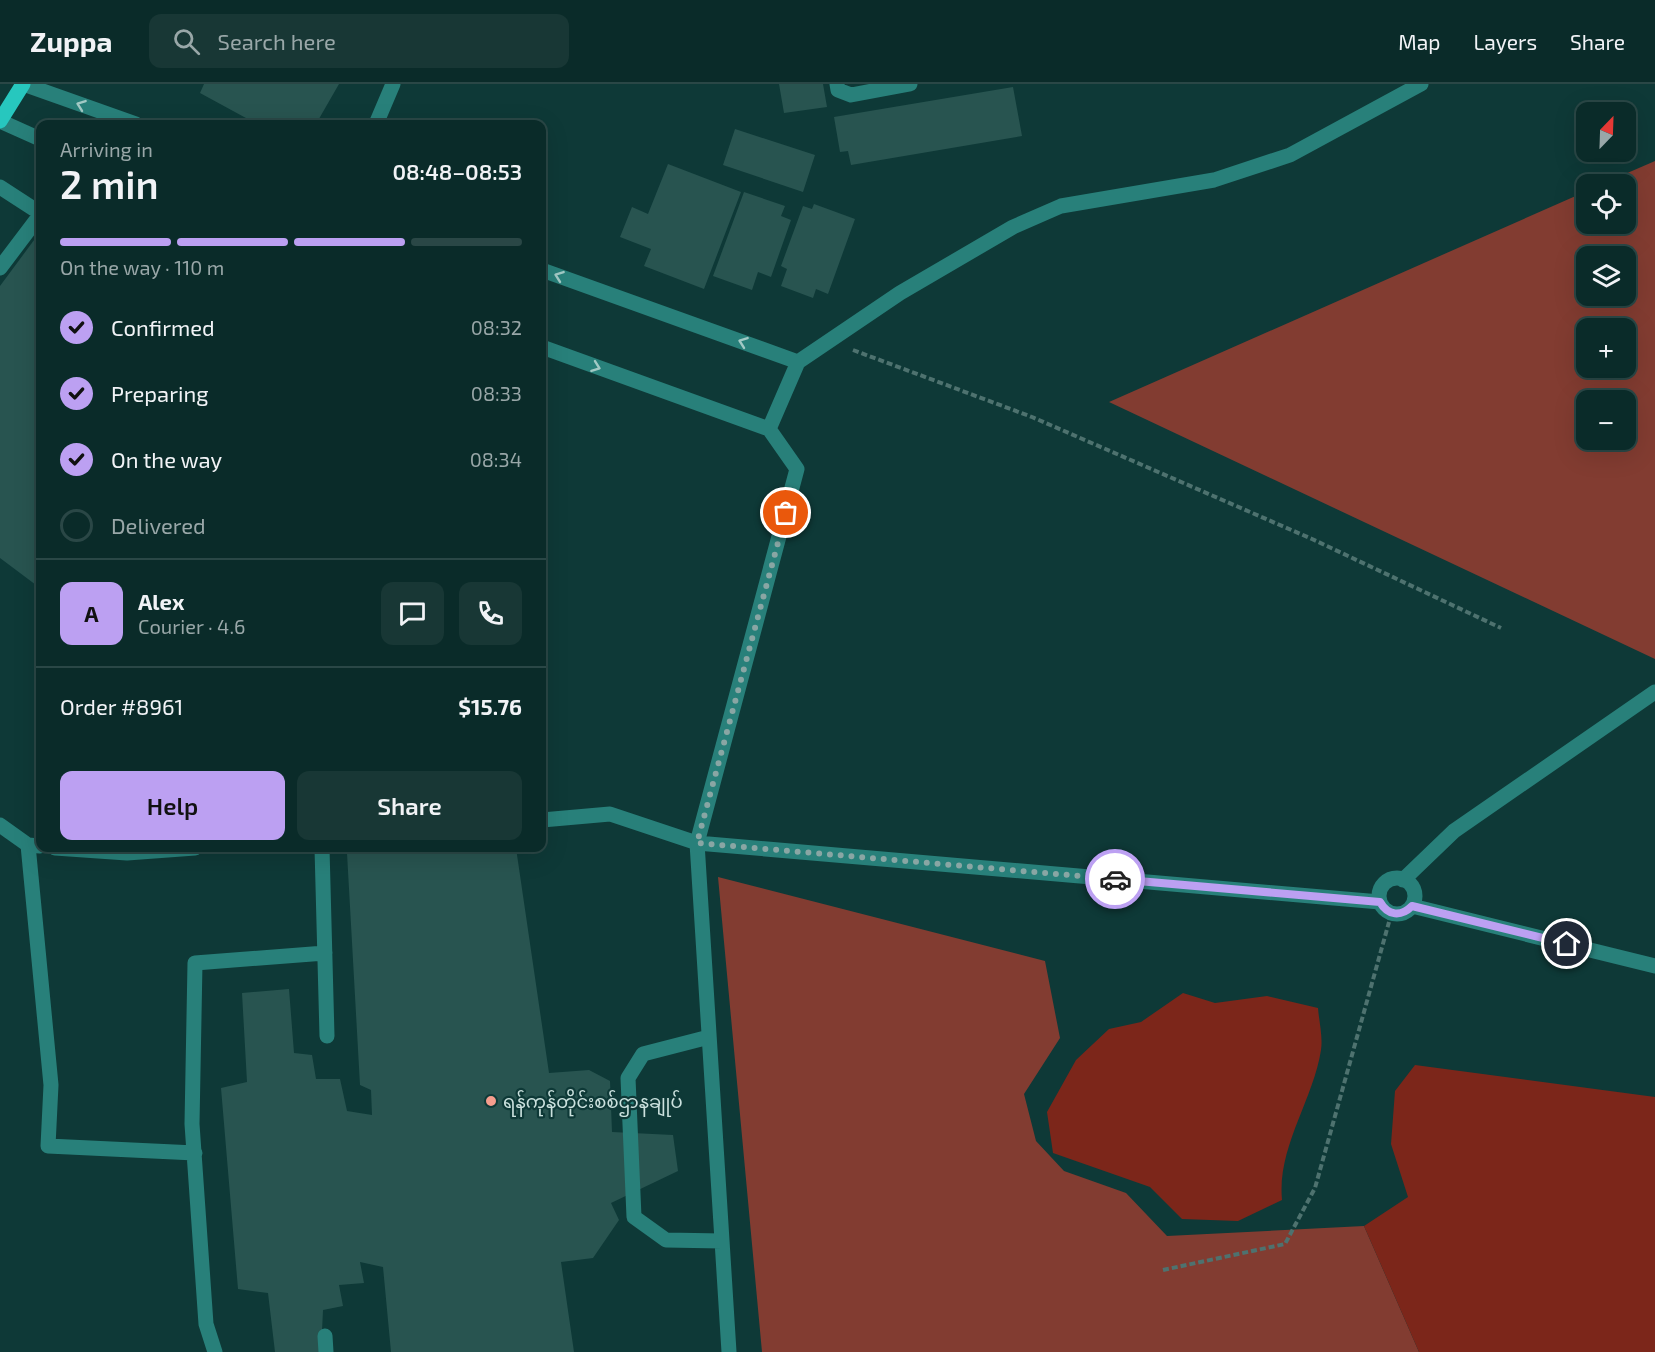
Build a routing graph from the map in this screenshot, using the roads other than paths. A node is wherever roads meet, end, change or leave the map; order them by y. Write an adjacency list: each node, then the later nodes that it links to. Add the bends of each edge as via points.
1 (23, 84): 6 (lane, one-way to 1); 8 (main road)
2 (393, 84): 7 (lane)
3 (837, 84): 4 (lane, via 838,90 851,95)
4 (909, 84)
5 (1421, 84): 16 (lane, via 1290,155 1214,180 1061,206 1013,227 900,293)
6 (125, 120)
7 (378, 120)
8 (0, 121): 9 (lane)
9 (36, 137)
10 (0, 187): 11 (lane)
11 (36, 211)
12 (36, 219): 13 (lane)
13 (0, 268)
14 (546, 271): 16 (lane, one-way to 14)
15 (546, 348): 17 (lane, one-way to 17)
16 (798, 362): 17 (lane)
17 (769, 429): 21 (lane, via 797,469)
18 (1649, 695): 26 (lane, via 1454,831)
19 (546, 820): 21 (lane, via 610,814)
20 (0, 825): 22 (lane)
21 (697, 843): 27 (lane); 32 (lane)
22 (34, 846): 33 (lane, via 51,1085 48,1146)
23 (113, 852): 24 (lane)
24 (141, 852)
25 (322, 852): 29 (lane)
26 (1403, 880): 27 (lane, via 1387,881 1379,894); 28 (lane, via 1414,891)
27 (1380, 902): 28 (lane, via 1391,914)
28 (1412, 906): 30 (lane)
29 (325, 953): 31 (lane); 33 (lane, via 195,963)
30 (1655, 966)
31 (327, 1036)
32 (709, 1037): 34 (lane); 34 (lane, via 643,1054 628,1078 634,1217 666,1240)
33 (195, 1154): 36 (lane, via 206,1324)
34 (722, 1241): 38 (lane)
35 (325, 1336): 37 (lane)
36 (215, 1352)
37 (326, 1352)
38 (729, 1352)

